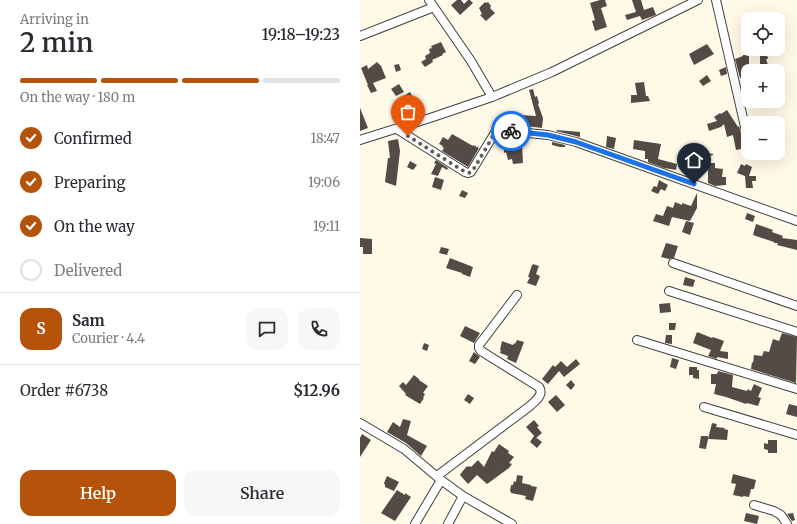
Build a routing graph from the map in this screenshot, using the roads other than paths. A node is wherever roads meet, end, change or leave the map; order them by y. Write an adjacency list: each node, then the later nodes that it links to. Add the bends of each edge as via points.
1 (698, 0): 5 (street, via 552,72)
2 (716, 0): 6 (street)
3 (430, 2): 4 (street); 5 (street, via 471,61)
4 (360, 36)
5 (492, 97): 7 (street)
6 (743, 116)
7 (397, 128): 8 (street); 9 (street, via 468,173 472,172 498,130 548,135 576,142)
8 (360, 140)
9 (797, 221)
10 (672, 262): 13 (street)
11 (669, 291): 14 (street)
12 (517, 295): 20 (street, via 479,348 539,387 541,395)
13 (797, 306)
14 (797, 332)
15 (637, 340): 16 (street)
16 (797, 389)
17 (704, 407): 19 (street)
18 (360, 423): 20 (street, via 404,449)
19 (797, 434)
20 (439, 478): 21 (street); 23 (street)
21 (463, 496): 24 (street); 25 (street)
22 (754, 505): 26 (street, via 781,515)
23 (415, 524)
24 (448, 524)
25 (512, 524)
26 (787, 524)

